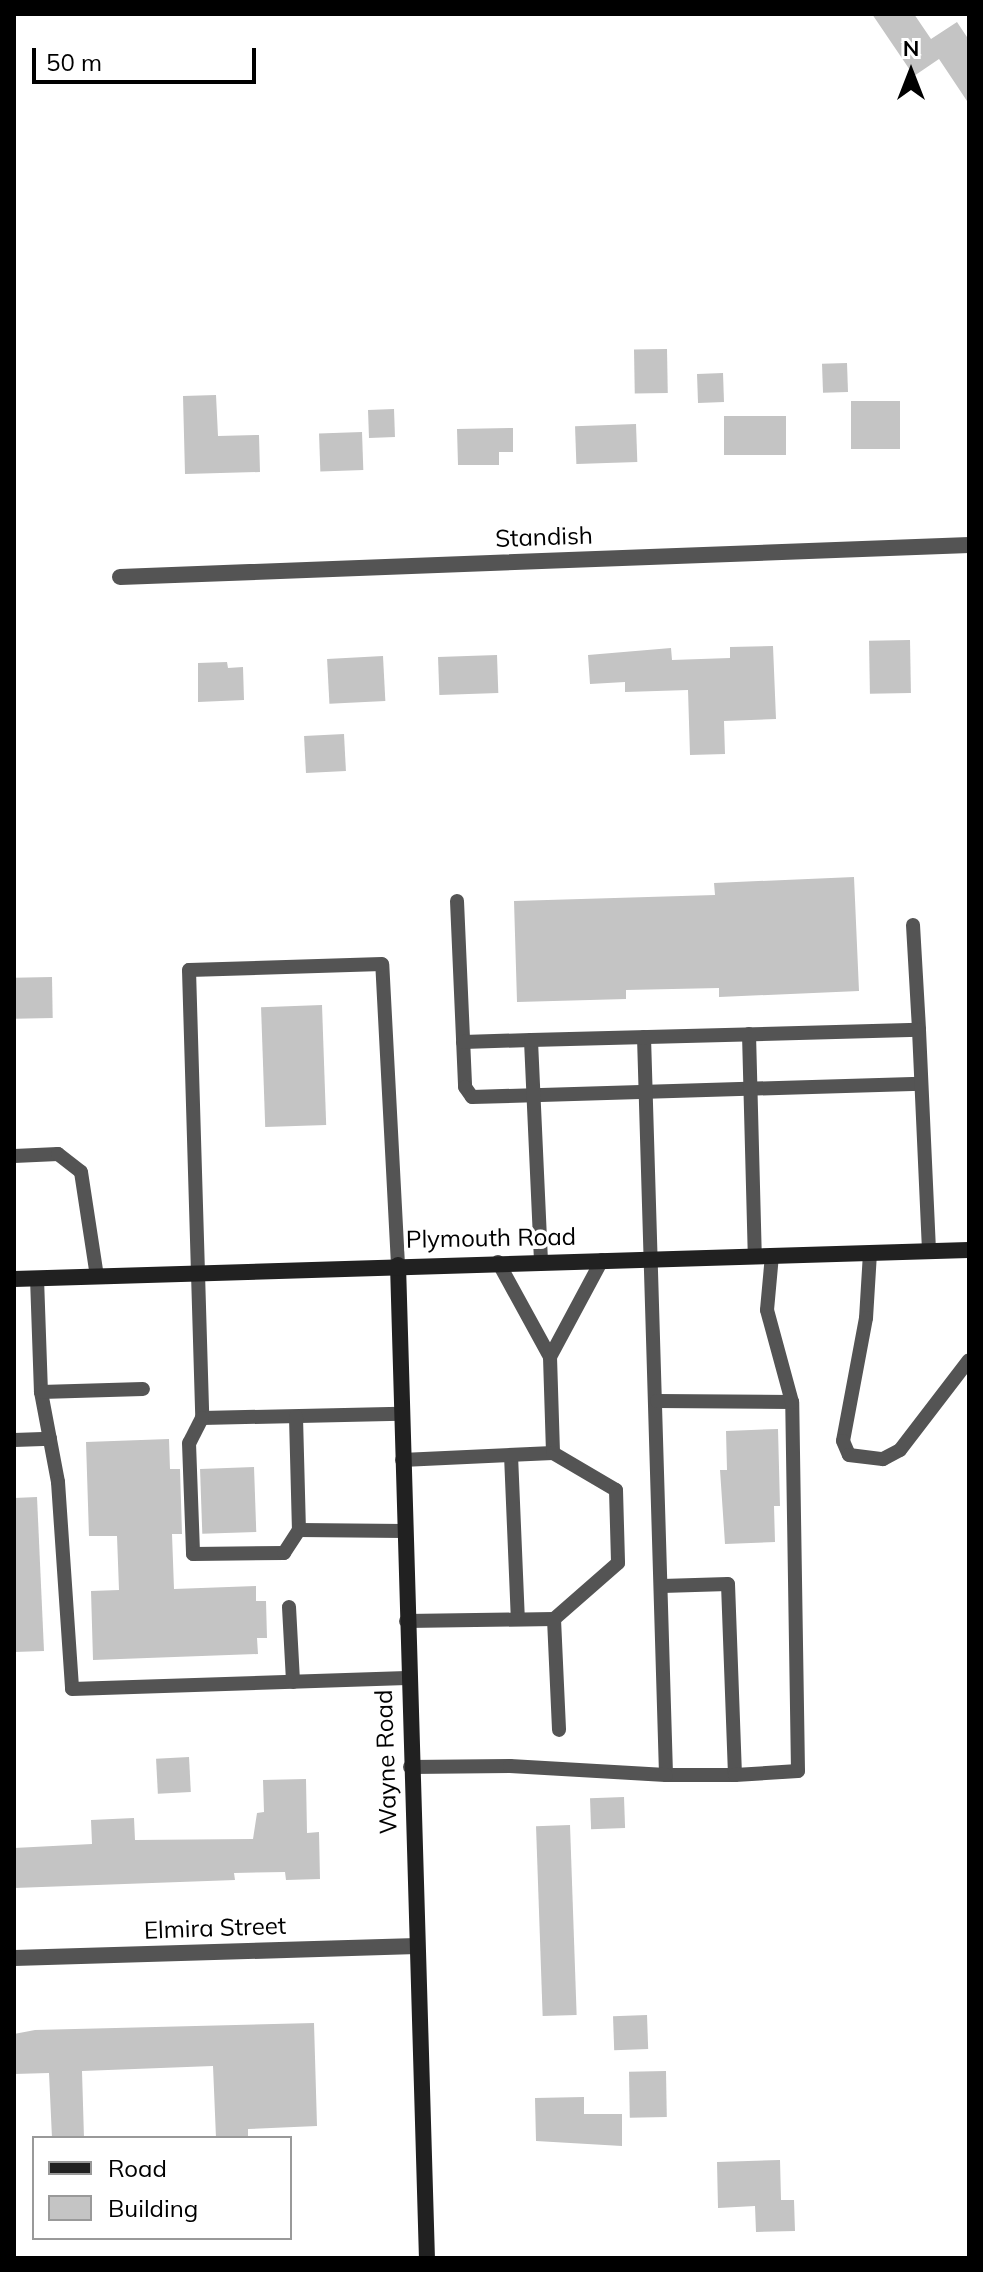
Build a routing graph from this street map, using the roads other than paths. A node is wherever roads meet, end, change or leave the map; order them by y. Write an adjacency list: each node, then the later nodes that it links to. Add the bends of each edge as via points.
1 (969, 545): 2 (street, Standish)
2 (120, 577)
3 (457, 901): 9 (lane)
4 (913, 925): 5 (lane)
5 (919, 1030): 6 (lane); 10 (lane)
6 (749, 1034): 7 (lane); 11 (lane)
7 (644, 1037): 8 (lane); 12 (lane)
8 (531, 1040): 9 (lane); 13 (lane)
9 (463, 1042): 13 (lane, via 465,1087 472,1097)
10 (921, 1084): 11 (lane); 16 (lane)
11 (751, 1090): 12 (lane); 18 (lane)
12 (646, 1093): 13 (lane); 19 (lane)
13 (533, 1097): 21 (lane)
14 (14, 1156): 25 (lane, via 58,1154 81,1172)
15 (969, 1250): 16 (main road, Plymouth Road)
16 (929, 1251): 17 (main road, Plymouth Road)
17 (870, 1253): 18 (main road, Plymouth Road); 29 (lane, via 866,1318 843,1441 849,1455 874,1460 900,1450)
18 (763, 1255): 19 (main road, Plymouth Road); 33 (lane, via 767,1310)
19 (654, 1258): 20 (main road, Plymouth Road); 32 (lane)
20 (602, 1260): 21 (main road, Plymouth Road); 28 (lane)
21 (541, 1261): 22 (main road, Plymouth Road)
22 (498, 1262): 23 (main road, Plymouth Road); 28 (lane)
23 (398, 1265): 24 (main road, Plymouth Road); 24 (lane, via 382,964 189,970); 34 (main road, Wayne Road)
24 (196, 1273): 25 (main road, Plymouth Road); 36 (lane)
25 (97, 1276): 26 (main road, Plymouth Road)
26 (37, 1278): 27 (main road, Plymouth Road); 31 (lane)
27 (14, 1279)
28 (550, 1357): 39 (lane)
29 (969, 1360)
30 (143, 1389): 31 (lane)
31 (41, 1392): 37 (lane)
32 (657, 1401): 33 (lane); 44 (lane)
33 (792, 1402): 54 (lane, via 798,1771)
34 (401, 1414): 35 (lane); 41 (main road, Wayne Road)
35 (296, 1417): 36 (lane); 42 (lane)
36 (202, 1418): 42 (lane, via 189,1443 193,1554 284,1553)
37 (50, 1439): 38 (lane); 50 (lane, via 72,1689)
38 (14, 1440)
39 (553, 1453): 40 (lane); 47 (lane, via 616,1490 618,1563)
40 (511, 1455): 41 (lane); 46 (lane)
41 (402, 1460): 43 (main road, Wayne Road)
42 (299, 1530): 43 (lane)
43 (404, 1531): 48 (main road, Wayne Road)
44 (662, 1586): 53 (lane); 54 (lane, via 728,1584)
45 (289, 1607): 50 (lane)
46 (518, 1619): 47 (lane); 48 (lane)
47 (554, 1619): 51 (lane)
48 (406, 1621): 49 (main road, Wayne Road)
49 (407, 1678): 50 (lane); 52 (main road, Wayne Road)
50 (293, 1682)
51 (559, 1730)
52 (410, 1767): 53 (lane, via 510,1766); 55 (main road, Wayne Road)
53 (666, 1775): 54 (lane)
54 (735, 1775)
55 (417, 1946): 56 (street, Elmira Street); 57 (main road, Wayne Road)
56 (14, 1958)
57 (427, 2258)

